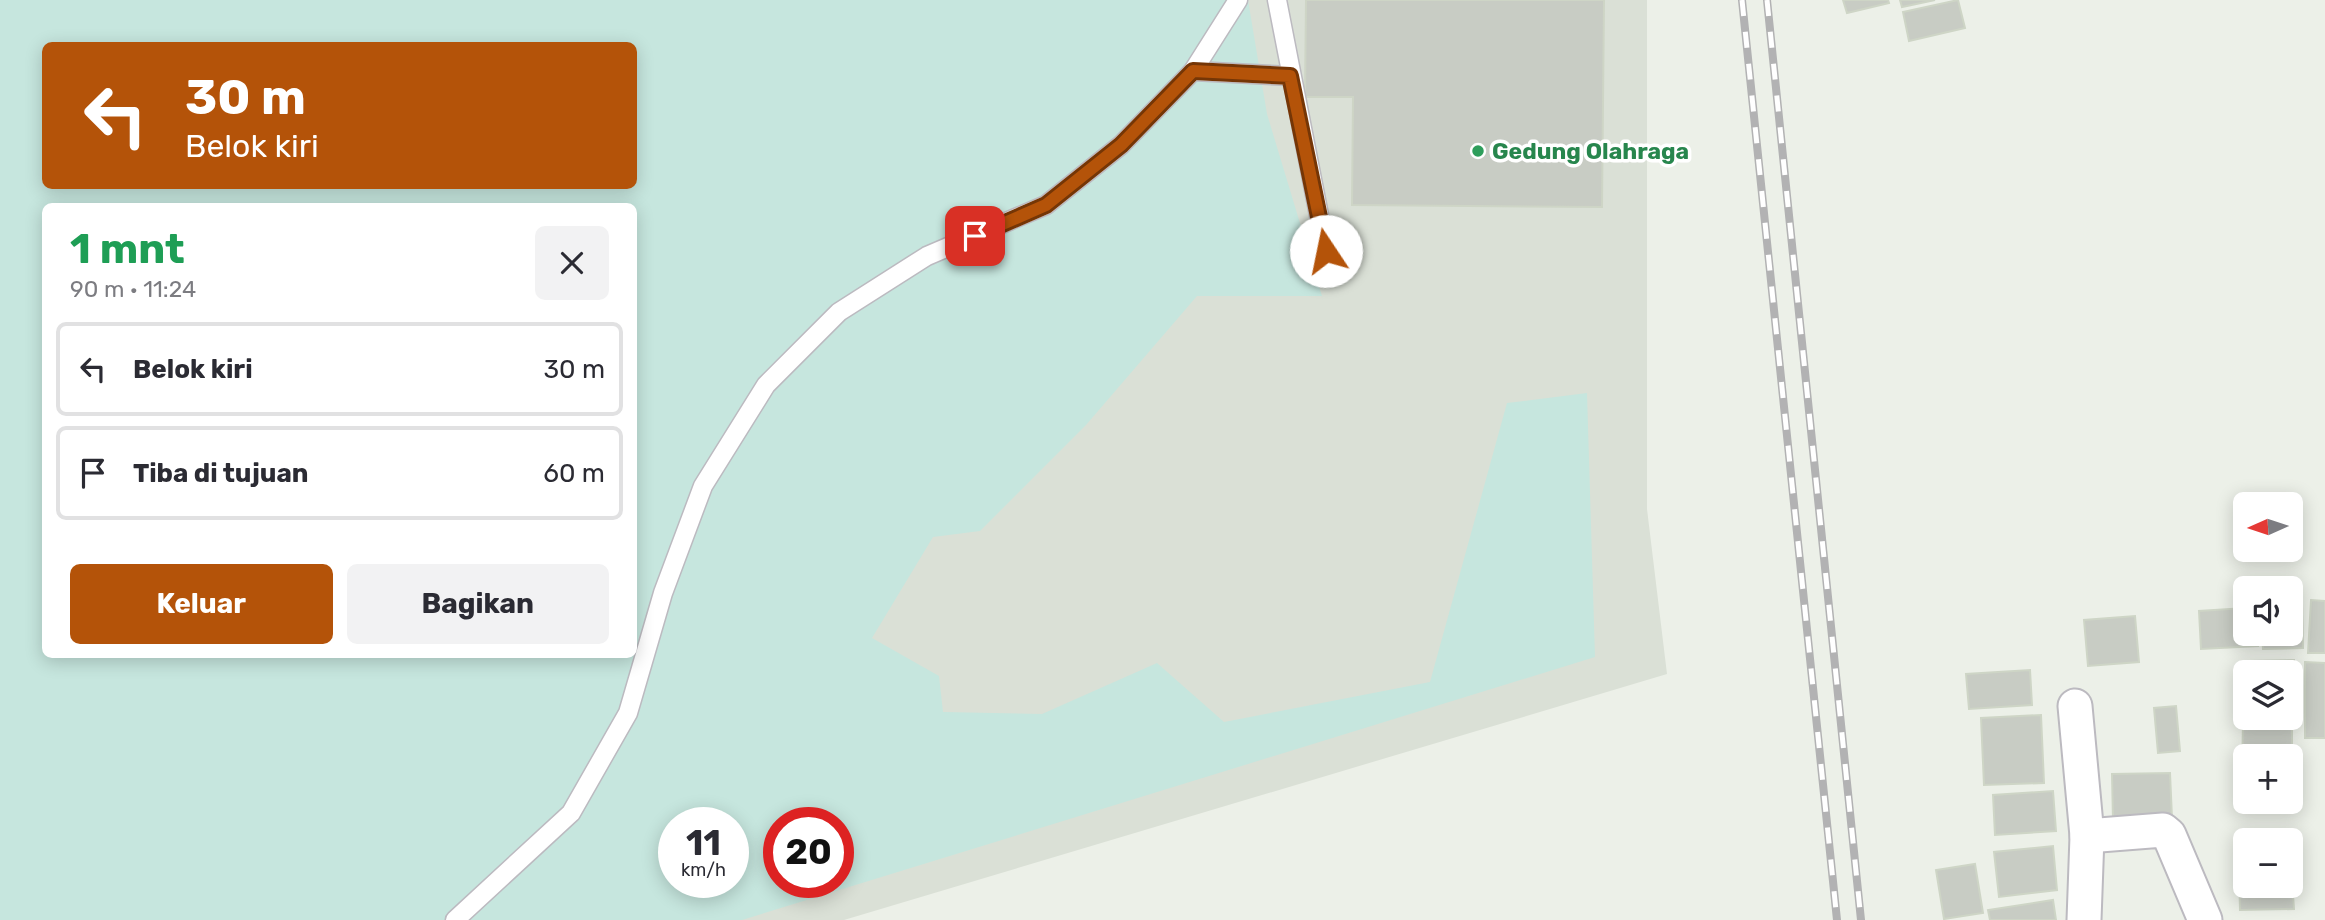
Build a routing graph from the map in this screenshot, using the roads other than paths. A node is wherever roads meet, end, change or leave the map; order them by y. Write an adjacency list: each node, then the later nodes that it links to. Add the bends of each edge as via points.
1 (1238, 0): 3 (lane)
2 (1277, 0): 4 (lane)
3 (1193, 71): 4 (lane); 8 (lane, via 1121,145 1046,205 927,256 839,312 766,385 703,486 663,593 628,713 571,813)
4 (1290, 76): 5 (lane)
5 (1326, 251)
6 (2075, 706): 7 (street)
7 (2087, 835): 9 (street); 10 (street, via 2163,830)
8 (455, 920)
9 (2084, 920)
10 (2205, 920)

